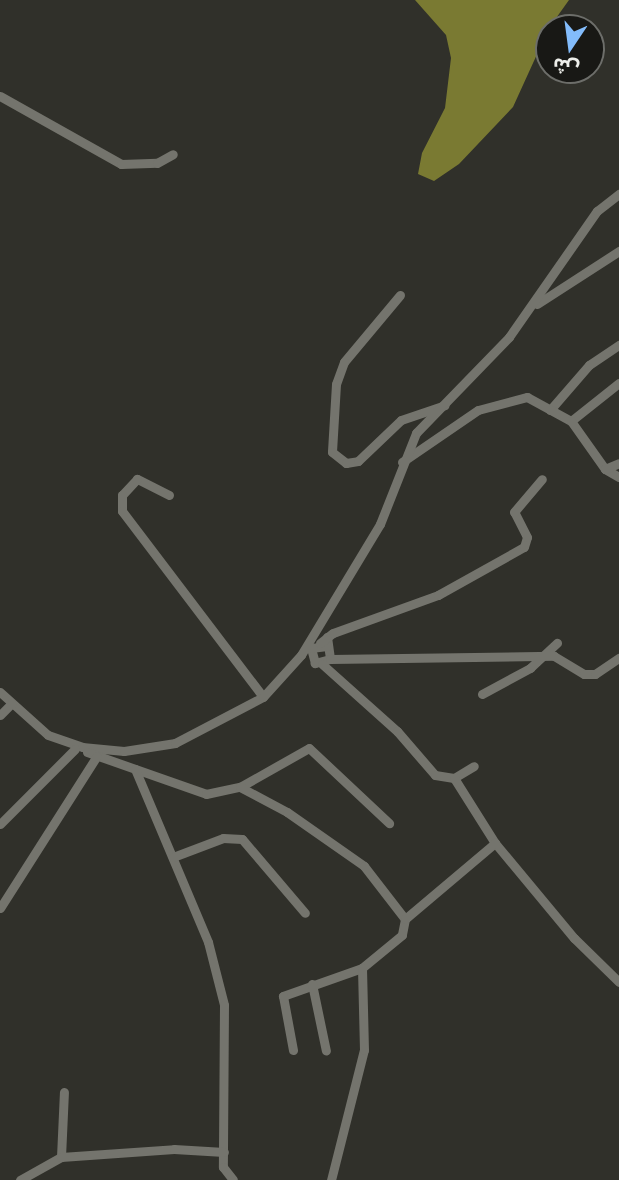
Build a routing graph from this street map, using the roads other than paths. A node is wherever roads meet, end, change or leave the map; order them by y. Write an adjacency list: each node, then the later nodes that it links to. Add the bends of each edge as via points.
1 (0, 96): 2 (street, via 121,164 158,163)
2 (173, 154)
3 (619, 194): 6 (street, via 597,211)
4 (619, 251): 6 (street)
5 (400, 295): 9 (street, via 344,362 336,384 332,452 346,463 358,461 401,420)
6 (533, 307): 9 (street)
7 (619, 345): 10 (street, via 589,365)
8 (619, 383): 11 (street)
9 (449, 404): 12 (street, via 416,433)
10 (550, 410): 11 (street); 12 (street, via 527,397 478,410)
11 (571, 421): 14 (street)
12 (402, 462): 18 (street, via 387,510)
13 (619, 463): 14 (street)
14 (605, 469): 15 (street)
15 (619, 477)
16 (542, 479): 18 (street, via 514,512 527,537 524,547 438,595)
17 (169, 495): 26 (street, via 137,479 122,495 122,511)
18 (321, 641): 20 (street); 23 (street)
19 (556, 643): 21 (street)
20 (305, 655): 23 (street); 26 (street)
21 (542, 656): 22 (street, via 561,658 584,674 595,674); 23 (street); 25 (street)
22 (619, 658)
23 (326, 662): 35 (street, via 435,775)
24 (0, 692): 27 (street)
25 (482, 694)
26 (263, 698): 29 (street, via 227,720 158,747 103,750)
27 (11, 704): 28 (street); 29 (street, via 35,727)
28 (0, 715)
29 (63, 742): 30 (street)
30 (75, 749): 31 (street); 38 (street)
31 (97, 756): 34 (street); 41 (street)
32 (474, 766): 35 (street)
33 (448, 768): 35 (street)
34 (135, 769): 36 (street, via 197,793); 40 (street)
35 (458, 776): 39 (street)
36 (240, 787): 37 (street, via 309,748); 43 (street, via 287,812 364,866)
37 (388, 823)
38 (0, 824)
39 (495, 843): 43 (street); 45 (street, via 589,954)
40 (173, 857): 42 (street, via 223,838 242,839); 50 (street, via 208,942 224,1005)
41 (0, 908)
42 (305, 913)
43 (405, 919): 44 (street, via 402,935)
44 (362, 968): 46 (street); 56 (street, via 363,1050)
45 (619, 982)
46 (312, 984): 47 (street, via 288,992 281,1001); 48 (street)
47 (293, 1050)
48 (326, 1051)
49 (64, 1092): 51 (street)
50 (224, 1152): 51 (street, via 174,1149); 52 (street)
51 (61, 1157): 53 (street)
52 (223, 1167): 54 (street); 55 (street)
53 (20, 1180)
54 (224, 1180)
55 (233, 1180)
56 (331, 1180)

